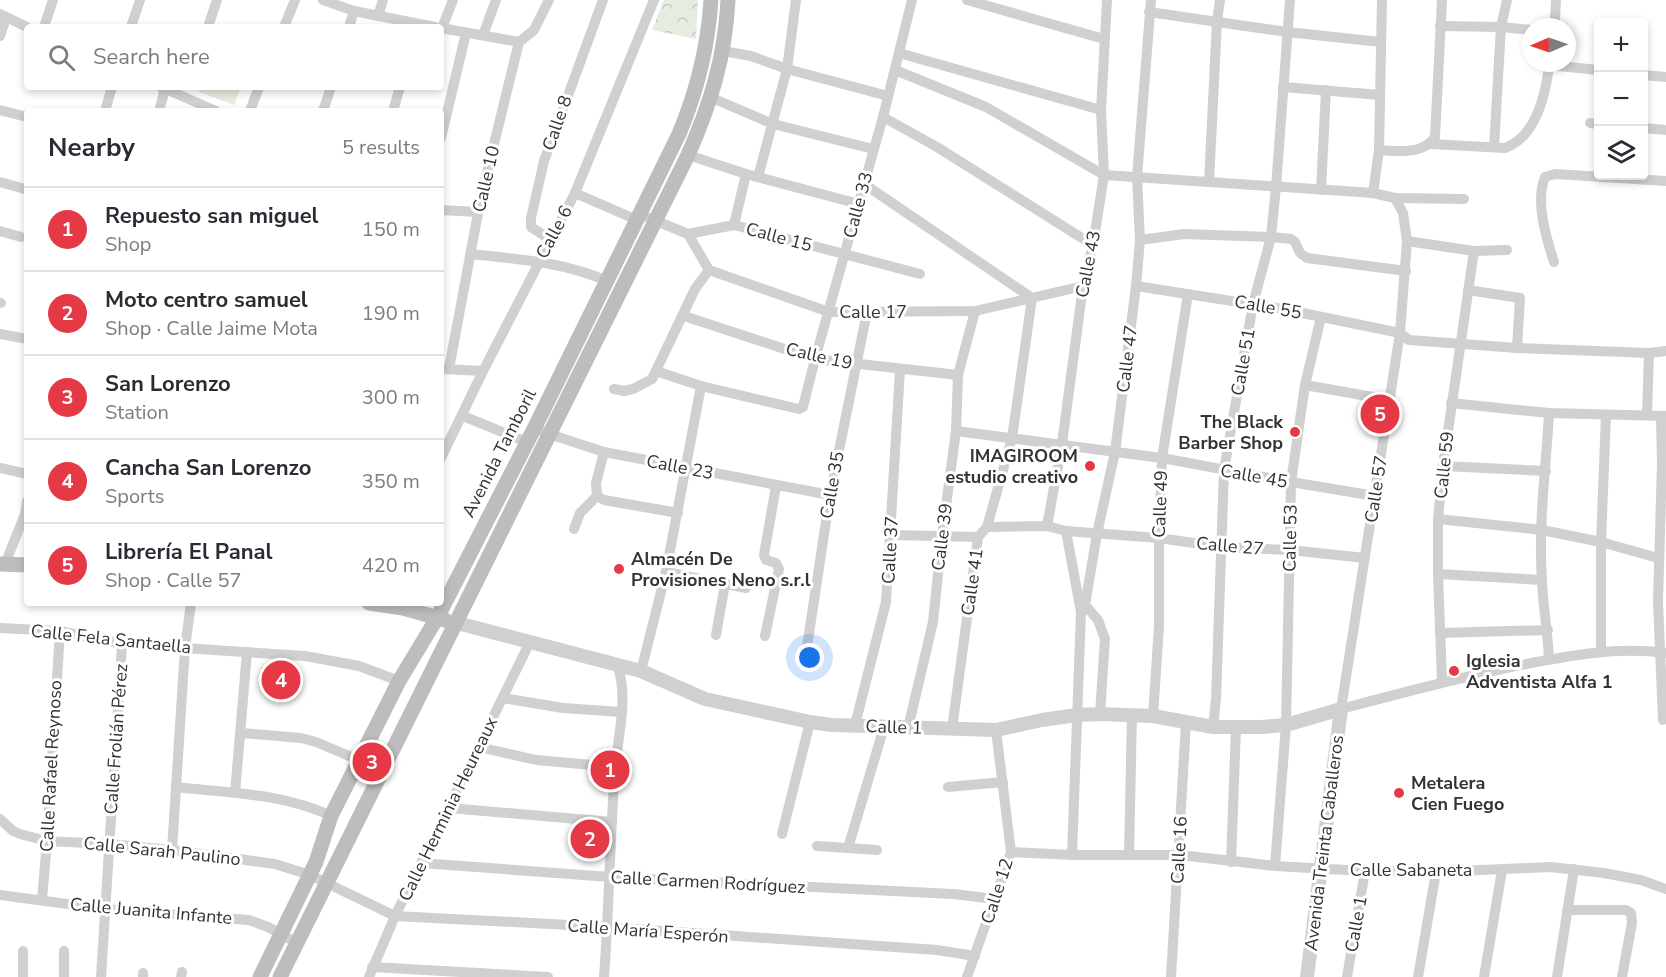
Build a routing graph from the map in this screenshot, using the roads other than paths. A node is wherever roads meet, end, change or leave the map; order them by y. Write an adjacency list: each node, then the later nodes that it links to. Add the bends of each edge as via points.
1 (53, 0): 31 (street)
2 (140, 0): 32 (street)
3 (217, 0): 33 (street)
4 (295, 0): 34 (street)
5 (323, 0): 25 (street)
6 (383, 0): 28 (street)
7 (453, 0): 37 (street)
8 (496, 0): 45 (street)
9 (549, 0): 48 (street, Calle 10, via 534,30)
10 (603, 0): 114 (street, Calle 8, via 544,161 531,218 531,227)
11 (654, 0): 101 (street, Calle 6)
12 (711, 0): 107 (main road, Avenida Tamboril, via 700,74 690,108)
13 (728, 0): 50 (main road, Avenida Tamboril)
14 (796, 0): 53 (street)
15 (912, 0): 51 (street, Calle 33)
16 (967, 0): 47 (street)
17 (1107, 0): 47 (street, Calle 43)
18 (1151, 0): 26 (street, Calle 47)
19 (1220, 0): 30 (street)
20 (1290, 0): 43 (street, Calle 51)
21 (1382, 0): 49 (street)
22 (1442, 0): 39 (street)
23 (1506, 0): 40 (street)
24 (1556, 0): 29 (street)
25 (354, 11): 28 (street); 35 (street)
26 (1149, 12): 30 (street); 92 (street, Calle 47)
27 (3, 16): 38 (street); 46 (street)
28 (378, 16): 36 (street)
29 (1555, 18)
30 (1217, 21): 43 (street); 95 (street)
31 (45, 24)
32 (132, 24)
33 (209, 24)
34 (285, 24)
35 (350, 24)
36 (414, 24)
37 (443, 24)
38 (24, 26)
39 (1440, 26): 40 (street); 84 (street, via 1435,137)
40 (1501, 27): 42 (street); 85 (street)
41 (444, 29): 44 (street)
42 (1522, 29)
43 (1287, 32): 49 (street); 59 (street, Calle 51)
44 (466, 33): 45 (street); 81 (street)
45 (483, 35): 48 (street)
46 (0, 36)
47 (1104, 39): 77 (street, Calle 43)
48 (519, 42): 106 (street, Calle 10)
49 (1381, 42): 67 (street)
50 (723, 51): 53 (street); 69 (main road, Avenida Tamboril)
51 (899, 53): 55 (street, Calle 33); 77 (street)
52 (1576, 67): 54 (street)
53 (787, 69): 68 (street); 80 (street)
54 (1594, 69)
55 (895, 70): 68 (street, Calle 33); 90 (street, via 986,107)
56 (1548, 72): 85 (street, via 1545,93 1530,125 1513,145)
57 (1648, 75): 58 (street)
58 (1666, 77)
59 (1283, 87): 65 (street); 97 (street, Calle 51)
60 (111, 90): 70 (street)
61 (163, 90): 71 (street)
62 (258, 90): 73 (street)
63 (330, 90): 74 (street)
64 (399, 90): 75 (street)
65 (1326, 90): 67 (street); 99 (street)
66 (184, 92): 72 (street)
67 (1380, 95): 87 (street)
68 (888, 96): 79 (street, Calle 33)
69 (712, 98): 80 (street); 88 (main road, Avenida Tamboril)
70 (106, 108)
71 (160, 108)
72 (211, 108)
73 (251, 108)
74 (324, 108)
75 (394, 108)
76 (0, 110): 78 (street)
77 (1101, 110): 90 (street, Calle 43)
78 (24, 116)
79 (883, 117): 86 (street, Calle 33); 117 (street)
80 (773, 124): 86 (street); 91 (street)
81 (444, 125)
82 (1648, 128): 83 (street)
83 (1666, 130)
84 (1430, 144): 85 (street); 87 (street, via 1407,151)
85 (1494, 147)
86 (873, 149): 96 (street, Calle 33)
87 (1379, 150): 100 (street)
88 (688, 155): 89 (street); 108 (main road, Avenida Tamboril)
89 (746, 174): 91 (street); 109 (street)
90 (1104, 175): 92 (street); 117 (street, Calle 43)
91 (758, 177): 104 (street)
92 (1137, 177): 95 (street); 115 (street, Calle 47)
93 (1666, 181): 123 (street, via 1555,174 1545,177 1541,185 1544,228)
94 (0, 182): 98 (street)
95 (1209, 182): 97 (street)
96 (864, 184): 104 (street, Calle 33); 132 (street)
97 (1276, 187): 99 (street); 113 (street, Calle 51)
98 (24, 189)
99 (1321, 190): 100 (street)
100 (1373, 193): 102 (street)
101 (575, 194): 107 (street); 114 (street, Calle 6)
102 (1395, 198): 103 (street); 116 (street, Calle 57, via 1403,213)
103 (1464, 199)
104 (859, 204): 121 (street, Calle 33)
105 (444, 210): 106 (street)
106 (478, 212): 120 (street, Calle 10)
107 (638, 217): 108 (street); 127 (main road, Avenida Tamboril)
108 (656, 221): 111 (street); 164 (main road, Avenida Tamboril)
109 (734, 225): 111 (street, Calle 15); 121 (street, Calle 15)
110 (0, 231): 112 (street)
111 (688, 234): 124 (street)
112 (21, 237)
113 (1271, 237): 115 (street, via 1184,234); 125 (street, via 1291,239 1307,258); 133 (street, Calle 51)
114 (551, 240): 122 (street, Calle 6)
115 (1140, 240): 129 (street, Calle 47)
116 (1407, 241): 119 (street); 125 (street, Calle 57)
117 (1093, 245): 128 (street, Calle 43)
118 (1507, 250): 119 (street)
119 (1474, 251): 130 (street, Calle 59)
120 (470, 254): 122 (street); 148 (street, Calle 10)
121 (844, 255): 126 (street, Calle 15); 135 (street, Calle 33)
122 (538, 262): 127 (street); 150 (street, Calle 6)
123 (1554, 262)
124 (709, 270): 135 (street, Calle 17); 137 (street)
125 (1406, 271): 139 (street, Calle 57)
126 (920, 274)
127 (607, 281): 165 (main road, Avenida Tamboril)
128 (1083, 286): 132 (street, Calle 17); 167 (street, Calle 43)
129 (1136, 286): 131 (street, Calle 55); 170 (street, Calle 47)
130 (1468, 290): 142 (street, Calle 59); 143 (street, via 1520,298)
131 (1188, 294): 133 (street, Calle 55); 171 (street, Calle 49)
132 (1032, 298): 134 (street, Calle 17); 166 (street, Calle 41)
133 (1253, 304): 138 (street, Calle 55); 175 (street, Calle 51)
134 (975, 311): 136 (street, Calle 17); 152 (street, Calle 39)
135 (829, 312): 136 (street, Calle 17); 146 (street, Calle 33)
136 (867, 312): 147 (street, Calle 35)
137 (684, 316): 146 (street, Calle 19); 151 (street)
138 (1321, 317): 139 (street, Calle 55); 153 (street, Calle 53)
139 (1400, 333): 142 (street, Calle 55, via 1409,340); 156 (street, Calle 57)
140 (0, 334): 141 (street)
141 (24, 338)
142 (1461, 344): 143 (street, Calle 55); 157 (street, Calle 59)
143 (1517, 348): 145 (street, Calle 55)
144 (1666, 351): 145 (street, Calle 55)
145 (1649, 353): 161 (street)
146 (815, 359): 147 (street, Calle 19); 154 (street, Calle 33, via 802,409)
147 (855, 365): 149 (street, Calle 19); 180 (street, Calle 35)
148 (445, 369): 150 (street)
149 (900, 370): 152 (street, Calle 19); 192 (street, Calle 37)
150 (483, 371): 160 (street, Calle 6)
151 (656, 371): 154 (street); 155 (street, via 643,385 624,391)
152 (958, 375): 163 (street, Calle 39)
153 (1305, 385): 156 (street); 178 (street, Calle 53)
154 (701, 386): 174 (street)
155 (614, 389)
156 (1390, 400): 182 (street, Calle 57)
157 (1451, 403): 158 (street); 172 (street, Calle 59)
158 (1550, 413): 159 (street); 176 (street)
159 (1606, 415): 161 (street); 196 (street)
160 (463, 416): 165 (street, Calle 23); 168 (street, Calle 6)
161 (1647, 416): 162 (street)
162 (1663, 416): 199 (street)
163 (956, 431): 166 (street, Calle 45); 193 (street, Calle 39)
164 (549, 435): 165 (street, Calle 23); 169 (street, Calle 23); 213 (main road, Avenida Tamboril)
165 (530, 436): 212 (main road, Avenida Tamboril)
166 (1012, 438): 167 (street, Calle 45); 187 (street, Calle 41)
167 (1062, 444): 170 (street, Calle 45); 186 (street, Calle 43)
168 (444, 452)
169 (604, 452): 174 (street, Calle 23); 181 (street, via 596,483)
170 (1115, 452): 171 (street, Calle 45); 191 (street, Calle 47)
171 (1162, 458): 175 (street, Calle 45); 195 (street, Calle 49)
172 (1443, 466): 176 (street); 185 (street, Calle 59)
173 (0, 468): 177 (street)
174 (686, 469): 179 (street, Calle 23); 183 (street)
175 (1224, 470): 178 (street, Calle 45); 197 (street, Calle 51)
176 (1546, 471): 189 (street)
177 (24, 473)
178 (1291, 482): 182 (street, Calle 45); 198 (street, Calle 53)
179 (776, 486): 180 (street, Calle 23); 219 (street, via 764,555 779,568)
180 (830, 495): 227 (street, Calle 35)
181 (597, 496): 183 (street); 188 (street, via 580,513)
182 (1375, 496): 200 (street, Calle 57)
183 (678, 513): 203 (street)
184 (24, 516): 201 (street)
185 (1438, 519): 189 (street); 204 (street, Calle 59)
186 (1047, 526): 187 (street, Calle 27); 190 (street, Calle 27)
187 (987, 527): 194 (street, Calle 41)
188 (574, 529)
189 (1542, 530): 196 (street); 205 (street)
190 (1066, 531): 191 (street, Calle 27); 211 (street)
191 (1097, 534): 195 (street, Calle 27); 211 (street, Calle 47)
192 (891, 535): 193 (street); 242 (street, Calle 37, via 886,602)
193 (942, 536): 194 (street); 246 (street, Calle 39, via 933,622)
194 (978, 537): 248 (street, Calle 41)
195 (1159, 538): 197 (street, Calle 27); 238 (street, Calle 49)
196 (1601, 542): 199 (street); 224 (street)
197 (1221, 547): 198 (street, Calle 27); 245 (street, Calle 51)
198 (1290, 550): 200 (street, Calle 27); 243 (street, Calle 53)
199 (1661, 555): 208 (street)
200 (1365, 558): 233 (street, Calle 57)
201 (1, 565): 202 (main road)
202 (24, 565)
203 (666, 572): 206 (street); 229 (street)
204 (1438, 574): 205 (street); 217 (street, Calle 59)
205 (1542, 580): 215 (street)
206 (725, 584): 207 (street); 218 (street)
207 (746, 588)
208 (1662, 602): 225 (street)
209 (191, 606): 222 (street)
210 (403, 606): 212 (main road)
211 (1083, 608): 235 (street, via 1098,620 1105,639); 237 (street, Calle 47)
212 (438, 618): 213 (main road); 230 (main road, Avenida Tamboril)
213 (457, 623): 220 (street, Calle 1); 283 (main road, Avenida Tamboril)
214 (0, 628): 216 (street, Calle Fela Santaella)
215 (1548, 630): 217 (street); 226 (street)
216 (60, 631): 221 (street, Calle Fela Santaella); 263 (street, Calle Rafael Reynoso)
217 (1440, 633): 231 (street, Calle 59)
218 (716, 635)
219 (765, 636)
220 (530, 642): 228 (street, Calle 1); 232 (street, Calle Herminia Heureaux)
221 (122, 644): 222 (street, Calle Fela Santaella); 264 (street, Calle Frolián Pérez)
222 (185, 648): 223 (street, Calle Fela Santaella); 255 (street)
223 (247, 652): 230 (street, Calle Fela Santaella, via 359,666); 250 (street)
224 (1601, 652): 225 (street); 226 (street)
225 (1663, 653): 239 (street)
226 (1549, 659): 231 (street)
227 (805, 660)
228 (617, 664): 229 (street, Calle 1); 234 (street, via 622,684)
229 (641, 671): 240 (street, Calle 1, via 705,699)
230 (399, 681): 252 (main road, Avenida Tamboril)
231 (1442, 682): 233 (street)
232 (503, 698): 234 (street); 251 (street, Calle Herminia Heureaux)
233 (1341, 709): 243 (street, Calle 1); 276 (street, Avenida Treinta Caballeros)
234 (621, 712): 253 (street)
235 (1100, 714): 236 (street, Calle 1); 237 (street, Calle 1)
236 (1132, 714): 238 (street, Calle 1); 271 (street)
237 (1077, 715): 249 (street, Calle 1); 270 (street, Calle 47)
238 (1153, 716): 241 (street, Calle 1)
239 (1663, 720)
240 (810, 722): 242 (street, Calle 1); 262 (street)
241 (1186, 723): 245 (street, Calle 1); 272 (street, Calle 16)
242 (855, 725): 244 (street, Calle 1)
243 (1286, 725): 247 (street, Calle 1); 275 (street, Calle 53)
244 (884, 727): 246 (street, Calle 1); 266 (street)
245 (1213, 727): 247 (street, Calle 1)
246 (908, 728): 248 (street, Calle 1)
247 (1236, 728): 273 (street)
248 (952, 729): 249 (street, Calle 1)
249 (996, 730): 254 (street, Calle 12)
250 (241, 733): 252 (street, via 301,738); 257 (street)
251 (478, 747): 253 (street, via 536,760); 258 (street, Calle Herminia Heureaux)
252 (359, 760): 259 (main road, Avenida Tamboril)
253 (615, 767): 261 (street)
254 (1003, 782): 256 (street); 269 (street, Calle 12)
255 (176, 787): 257 (street); 267 (street)
256 (948, 787)
257 (235, 794): 259 (street, via 295,801)
258 (449, 808): 261 (street); 274 (street, Calle Herminia Heureaux)
259 (331, 816): 281 (main road, Avenida Tamboril)
260 (0, 819): 263 (street, Calle Sarah Paulino, via 13,831)
261 (612, 822): 282 (street)
262 (782, 834)
263 (48, 841): 264 (street, Calle Sarah Paulino); 287 (street, Calle Rafael Reynoso)
264 (109, 844): 267 (street, Calle Sarah Paulino); 288 (street, Calle Frolián Pérez)
265 (817, 846): 266 (street)
266 (848, 848): 268 (street)
267 (172, 850): 281 (street, Calle Sarah Paulino, via 274,864)
268 (877, 850)
269 (1011, 852): 270 (street, Calle Sabaneta); 286 (street, Calle 12)
270 (1072, 855): 271 (street, Calle Sabaneta)
271 (1129, 855): 272 (street, Calle Sabaneta)
272 (1180, 855): 273 (street, Calle Sabaneta); 306 (street, Calle 16)
273 (1231, 862): 275 (street, Calle Sabaneta)
274 (421, 863): 282 (street, Calle Carmen Rodríguez); 290 (street, Calle Herminia Heureaux)
275 (1275, 866): 276 (street, Calle Sabaneta)
276 (1322, 869): 279 (street, Calle Sabaneta); 307 (street, Avenida Treinta Caballeros)
277 (1574, 869): 278 (street, Calle Sabaneta); 284 (street, Calle Sabaneta, via 1641,880); 289 (street)
278 (1502, 870): 280 (street, Calle Sabaneta); 310 (street)
279 (1365, 871): 280 (street, Calle Sabaneta); 308 (street, Calle 1)
280 (1436, 872): 309 (street)
281 (310, 875): 283 (street, Calle Sarah Paulino); 292 (main road, Avenida Tamboril)
282 (610, 877): 286 (street, Calle Carmen Rodríguez); 291 (street)
283 (327, 883): 290 (street, Calle María Esperón); 293 (main road, Avenida Tamboril)
284 (1666, 889)
285 (0, 896): 287 (street, Calle Juanita Infante)
286 (995, 899): 296 (street, Calle 12)
287 (42, 900): 288 (street, Calle Juanita Infante)
288 (105, 909): 292 (street, Calle Juanita Infante, via 249,920); 300 (street, Calle Frolián Pérez)
289 (1567, 910): 311 (street); 312 (street, via 1631,913)
290 (395, 916): 291 (street, Calle María Esperón); 297 (street, Calle Herminia Heureaux)
291 (607, 927): 296 (street, Calle María Esperón); 304 (street)
292 (281, 935): 293 (street, Calle Juanita Infante); 301 (main road, Avenida Tamboril)
293 (297, 943): 302 (main road, Avenida Tamboril)
294 (23, 951): 298 (street)
295 (64, 951): 299 (street)
296 (975, 956): 305 (street, Calle 12)
297 (371, 972): 303 (street)
298 (23, 977)
299 (64, 977)
300 (102, 977)
301 (260, 977)
302 (280, 977)
303 (548, 977)
304 (604, 977)
305 (967, 977)
306 (1171, 977)
307 (1307, 977)
308 (1347, 977)
309 (1418, 977)
310 (1484, 977)
311 (1557, 977)
312 (1622, 977)

